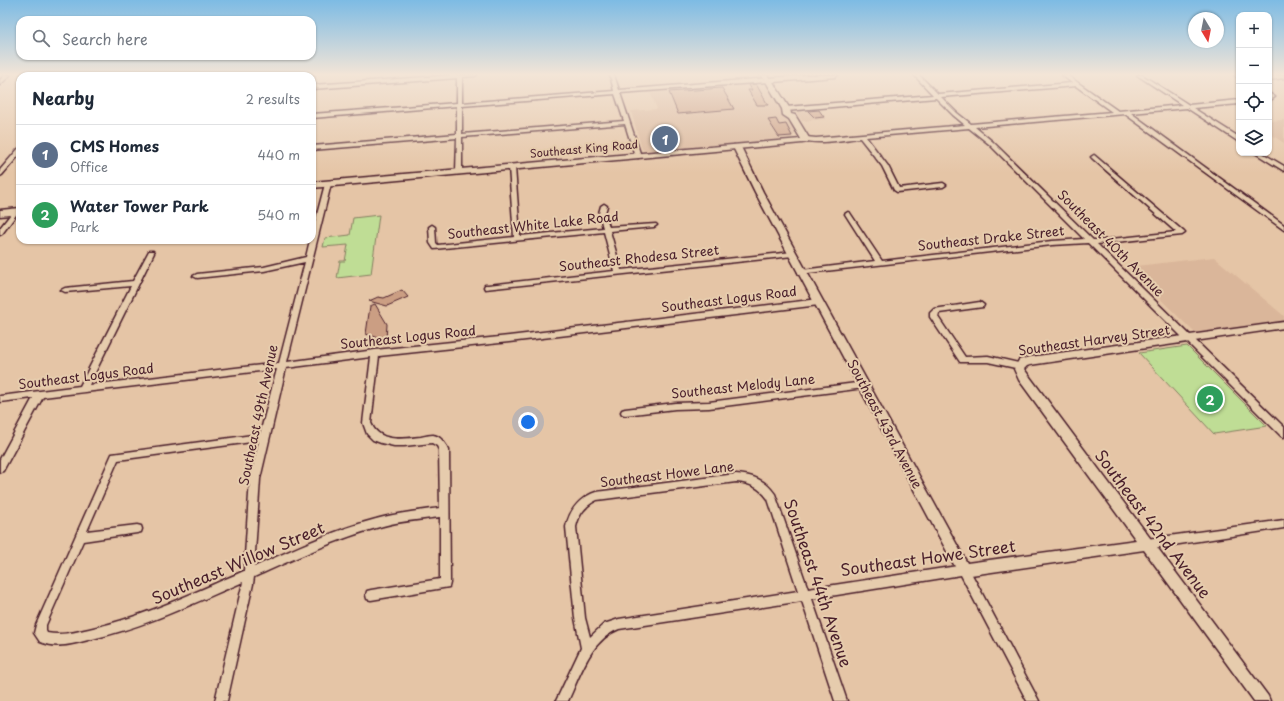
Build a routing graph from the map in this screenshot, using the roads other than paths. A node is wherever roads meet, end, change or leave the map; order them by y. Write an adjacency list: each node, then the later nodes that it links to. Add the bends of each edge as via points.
1 (414, 108): 12 (street)
2 (460, 108): 15 (street)
3 (623, 108): 13 (street)
4 (801, 108): 9 (street)
5 (949, 108): 14 (street, Southeast 40th Avenue)
6 (1110, 108): 11 (street)
7 (1170, 108): 10 (street, Southeast King Road)
8 (1190, 108): 17 (street)
9 (786, 109): 18 (main road, via 787,115 792,117)
10 (1126, 112): 11 (street, Southeast King Road); 39 (street)
11 (1117, 113): 14 (street, Southeast King Road)
12 (316, 116)
13 (628, 122): 15 (street); 22 (street)
14 (970, 126): 16 (street, Southeast King Road); 44 (street, Southeast 40th Avenue)
15 (459, 136): 20 (street); 27 (street)
16 (862, 136): 18 (street, Southeast King Road); 31 (street, via 885,166 897,190)
17 (1236, 138)
18 (806, 139): 19 (main road, Southeast King Road)
19 (737, 147): 22 (main road, Southeast King Road); 47 (street, Southeast 43rd Avenue)
20 (316, 148)
21 (16, 155): 28 (street)
22 (638, 156): 25 (main road, Southeast King Road)
23 (1263, 156): 26 (street)
24 (1094, 157): 44 (street, Southeast Drake Street, via 1182,233)
25 (512, 167): 27 (main road, Southeast King Road); 43 (street)
26 (1284, 169)
27 (459, 172): 29 (main road, Southeast King Road)
28 (0, 174)
29 (328, 184): 30 (main road, Southeast King Road); 41 (street, Southeast 49th Avenue)
30 (316, 185)
31 (943, 185)
32 (604, 206): 40 (street, via 602,214)
33 (16, 211): 34 (main road)
34 (0, 213)
35 (16, 213): 42 (street)
36 (848, 214): 49 (street)
37 (654, 225): 40 (street, Southeast White Lake Road)
38 (432, 227): 43 (street, Southeast White Lake Road, via 433,243 436,247)
39 (1284, 228)
40 (607, 230): 43 (street, Southeast White Lake Road); 50 (street)
41 (316, 231)
42 (0, 233)
43 (517, 238)
44 (1092, 242): 49 (street, Southeast Drake Street, via 1052,243); 59 (street, Southeast 40th Avenue)
45 (313, 244): 48 (street, Southeast 49th Avenue)
46 (151, 253): 53 (street)
47 (793, 254): 50 (street, Southeast Rhodesa Street); 51 (street, Southeast 43rd Avenue)
48 (309, 259): 52 (street, via 264,269); 61 (street, Southeast 49th Avenue)
49 (880, 263): 51 (street, Southeast Drake Street)
50 (618, 272): 54 (street, Southeast Rhodesa Street)
51 (802, 272): 56 (street, Southeast 43rd Avenue)
52 (197, 276)
53 (136, 283): 55 (street); 64 (street)
54 (488, 287)
55 (65, 290)
56 (818, 302): 60 (street, Southeast Logus Road); 63 (street, Southeast 43rd Avenue)
57 (980, 305): 62 (street, Southeast Harvey Street, via 937,311 934,317 963,360 988,359)
58 (1284, 326): 59 (street, Southeast Harvey Street)
59 (1190, 339): 62 (street, Southeast Harvey Street, via 1030,361); 68 (street, Southeast 40th Avenue)
60 (374, 353): 61 (street, Southeast Logus Road); 72 (street, via 368,430 374,437 384,441 434,440 440,443 444,450)
61 (281, 366): 64 (street, Southeast Logus Road); 69 (street, Southeast 49th Avenue)
62 (1020, 366): 76 (street, Southeast 42nd Avenue, via 1023,378)
63 (864, 385): 67 (street, Southeast Melody Lane); 77 (street, Southeast 43rd Avenue)
64 (83, 389): 65 (street, Southeast Logus Road)
65 (40, 394): 66 (street, Southeast Logus Road); 70 (street)
66 (0, 399)
67 (625, 412)
68 (1284, 433)
69 (264, 437): 75 (street, via 116,457); 78 (street, Southeast 49th Avenue, via 256,479)
70 (0, 468)
71 (757, 482): 79 (street, Southeast 44th Avenue, via 766,488 772,497); 81 (street, Southeast Howe Lane, via 747,478 736,478 596,496 581,504 573,515 571,527 580,618)
72 (445, 512): 78 (street, Southeast Willow Street, via 368,525); 80 (street, via 445,583)
73 (1284, 524): 76 (street, Southeast Howe Street)
74 (137, 529): 75 (street)
75 (80, 537): 78 (street, Southeast Willow Street, via 41,625 40,633 51,641 125,627)
76 (1148, 544): 77 (street, Southeast Howe Street); 86 (street, Southeast 42nd Avenue)
77 (964, 570): 79 (street, Southeast Howe Street); 85 (street, Southeast 43rd Avenue)
78 (250, 573): 82 (street, Southeast 49th Avenue)
79 (806, 593): 81 (street, Southeast Howe Street, via 619,624 608,628); 84 (street, Southeast 44th Avenue)
80 (371, 595)
81 (587, 648): 83 (street)
82 (221, 701)
83 (562, 701)
84 (841, 701)
85 (1033, 701)
86 (1263, 701)

